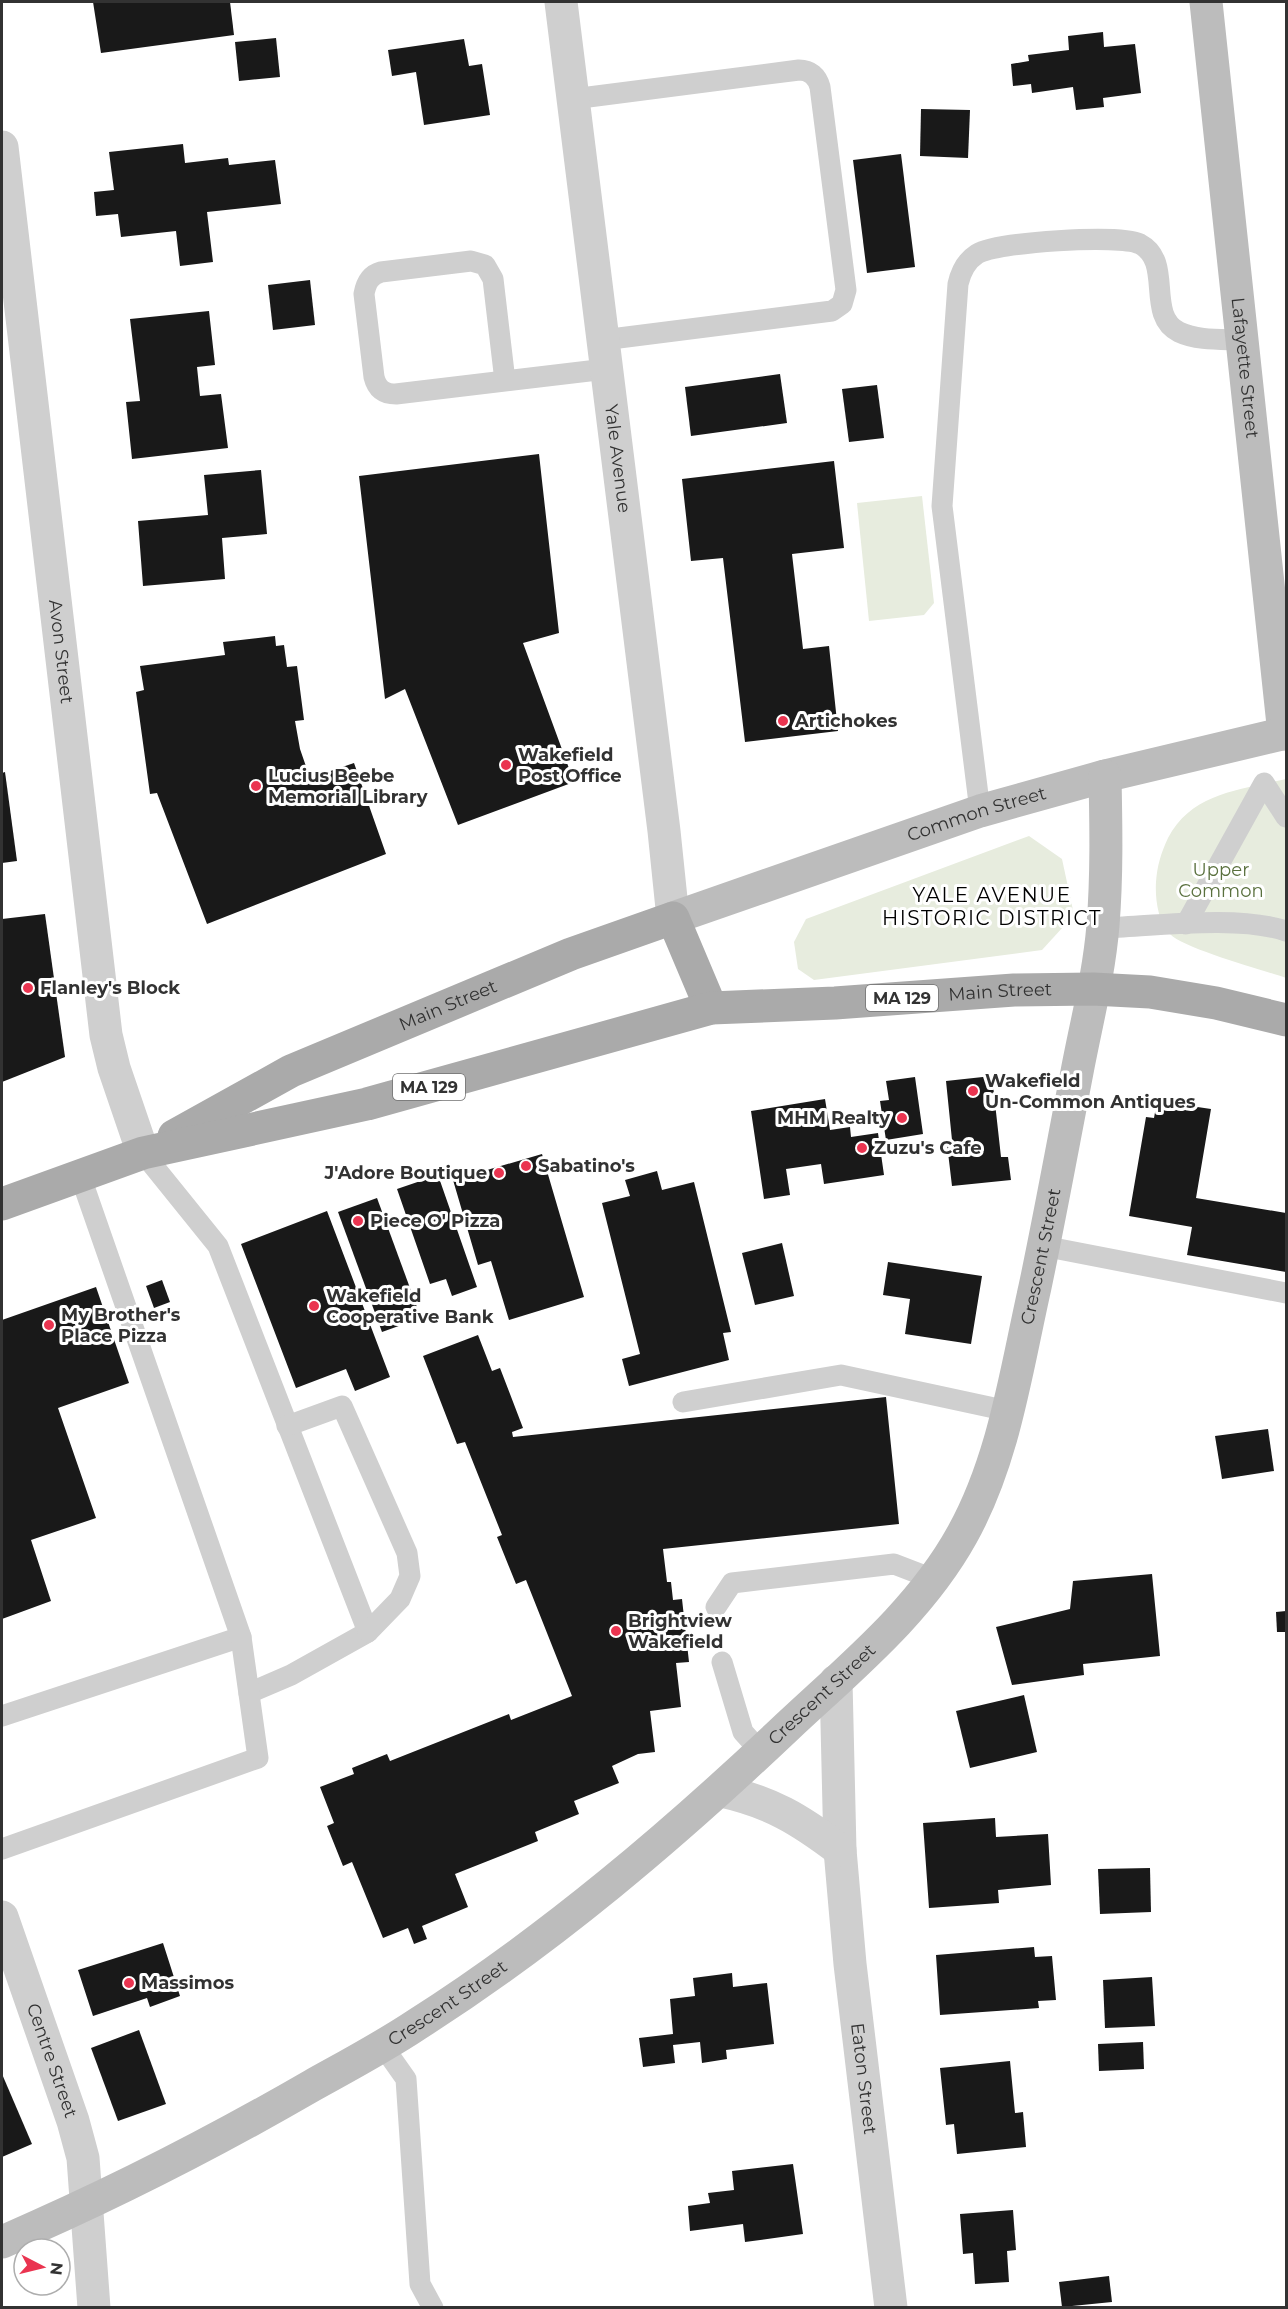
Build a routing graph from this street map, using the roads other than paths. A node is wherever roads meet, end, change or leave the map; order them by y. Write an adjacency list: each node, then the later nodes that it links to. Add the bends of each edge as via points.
1 (561, 2): 3 (street, Yale Avenue)
2 (1206, 2): 5 (main road, Lafayette Street)
3 (573, 99): 6 (street, Yale Avenue); 6 (lane, via 799,70 813,74 820,87 846,290 842,304 832,311)
4 (2, 147): 19 (street, Avon Street, via 106,1035)
5 (1243, 340): 8 (main road, Lafayette Street); 10 (lane, via 1202,338 1176,330 1164,312 1157,263 1151,253 1135,243 1089,238 993,249 976,254 964,267 958,284 942,506)
6 (604, 354): 7 (lane); 12 (street, Yale Avenue)
7 (505, 381): 7 (lane, via 493,279 485,265 471,261 381,272 366,283 374,377 379,388 396,394)
8 (1286, 733): 9 (main road, Common Street)
9 (1105, 776): 10 (main road, Common Street); 15 (main road, Crescent Street)
10 (980, 811): 12 (main road, Common Street)
11 (1287, 817): 13 (lane, via 1264,783)
12 (673, 918): 17 (main road); 19 (main road, Main Street / MA 129, via 571,954 291,1071)
13 (1186, 924): 14 (lane); 15 (lane)
14 (1281, 926)
15 (1103, 928): 16 (main road, Crescent Street)
16 (1094, 989): 17 (main road, Main Street / MA 129); 18 (main road, Main Street / MA 129, via 1150,992); 22 (main road, Crescent Street)
17 (711, 1008): 19 (main road, Main Street / MA 129, via 367,1104)
18 (1287, 1020)
19 (143, 1152): 20 (main road, Main Street / MA 129); 26 (lane, via 218,1246)
20 (80, 1175): 21 (main road, Main Street / MA 129); 30 (lane)
21 (2, 1204)
22 (1043, 1246): 23 (lane); 25 (main road, Crescent Street)
23 (1287, 1293)
24 (683, 1402): 25 (lane, via 841,1375)
25 (1008, 1411): 27 (main road, Crescent Street, via 980,1501 956,1547)
26 (287, 1426): 29 (lane); 29 (lane, via 342,1406 408,1553 410,1576 400,1599)
27 (933, 1579): 28 (lane, via 894,1564 732,1583); 32 (main road, Crescent Street, via 902,1616)
28 (716, 1607)
29 (368, 1632): 33 (lane, via 291,1675)
30 (241, 1637): 33 (lane); 34 (lane)
31 (722, 1662): 35 (lane, via 743,1732)
32 (836, 1681): 35 (main road, Crescent Street); 38 (street, Eaton Street)
33 (249, 1693): 37 (lane, via 258,1758)
34 (2, 1716)
35 (761, 1752): 36 (main road, Crescent Street)
36 (721, 1791): 38 (street, via 784,1811); 40 (main road, Crescent Street, via 574,1913 417,2025)
37 (2, 1850)
38 (840, 1850): 47 (street, Eaton Street)
39 (2, 1917): 41 (street, Centre Street, via 74,2121)
40 (382, 2045): 41 (main road, Crescent Street, via 224,2136); 43 (lane, via 406,2079)
41 (88, 2205): 42 (main road, Crescent Street); 44 (street, Centre Street)
42 (2, 2242)
43 (420, 2283): 45 (lane); 46 (lane)
44 (94, 2307)
45 (415, 2307)
46 (433, 2307)
47 (891, 2307)

